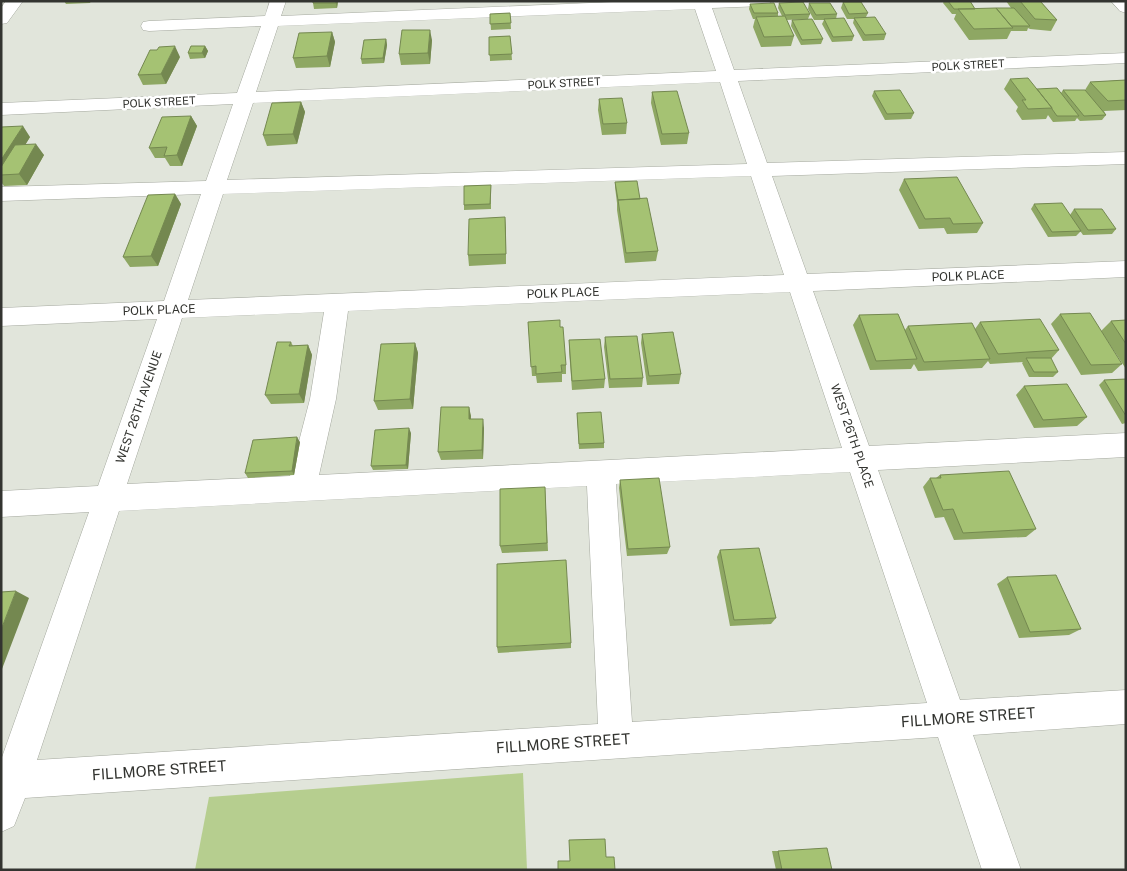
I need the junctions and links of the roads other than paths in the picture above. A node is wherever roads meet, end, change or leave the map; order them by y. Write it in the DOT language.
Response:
graph roads {
  1 [pos="15,1"];
  2 [pos="763,1"];
  3 [pos="1119,1"];
  4 [pos="702,2"];
  5 [pos="1126,8"];
  6 [pos="274,11"];
  7 [pos="1,19"];
  8 [pos="149,26"];
  9 [pos="1126,58"];
  10 [pos="727,76"];
  11 [pos="245,98"];
  12 [pos="1,109"];
  13 [pos="1126,158"];
  14 [pos="760,170"];
  15 [pos="214,188"];
  16 [pos="1,194"];
  17 [pos="1126,270"];
  18 [pos="799,282"];
  19 [pos="338,303"];
  20 [pos="172,310"];
  21 [pos="1,317"];
  22 [pos="1126,445"];
  23 [pos="860,459"];
  24 [pos="601,473"];
  25 [pos="301,489"];
  26 [pos="108,499"];
  27 [pos="1,504"];
  28 [pos="1126,707"];
  29 [pos="949,718"];
  30 [pos="616,740"];
  31 [pos="7,781"];
  32 [pos="1,813"];
  33 [pos="1002,870"];
  1 -- 7 [label="street"];
  2 -- 4 [label="street"];
  3 -- 5 [label="street"];
  4 -- 6 [label="street"];
  4 -- 10 [label="street, WEST 26TH PLACE"];
  6 -- 8 [label="street"];
  6 -- 11 [label="street, WEST 26TH AVENUE"];
  9 -- 10 [label="street, POLK STREET"];
  10 -- 11 [label="street, POLK STREET"];
  10 -- 14 [label="street, WEST 26TH PLACE"];
  11 -- 12 [label="street, POLK STREET"];
  11 -- 15 [label="street, WEST 26TH AVENUE"];
  13 -- 14 [label="street"];
  14 -- 15 [label="street"];
  14 -- 18 [label="street, WEST 26TH PLACE"];
  15 -- 16 [label="street"];
  15 -- 20 [label="street, WEST 26TH AVENUE"];
  17 -- 18 [label="street, POLK PLACE"];
  18 -- 19 [label="street, POLK PLACE"];
  18 -- 23 [label="street, WEST 26TH PLACE"];
  19 -- 20 [label="street, POLK PLACE"];
  19 -- 25 [label="street"];
  20 -- 21 [label="street, POLK PLACE"];
  20 -- 26 [label="street, WEST 26TH AVENUE"];
  22 -- 23 [label="street"];
  23 -- 24 [label="street"];
  23 -- 29 [label="street, WEST 26TH PLACE"];
  24 -- 25 [label="street"];
  24 -- 30 [label="street"];
  25 -- 26 [label="street"];
  26 -- 27 [label="street"];
  26 -- 31 [label="street, WEST 26TH AVENUE"];
  28 -- 29 [label="street, FILLMORE STREET"];
  29 -- 30 [label="street, FILLMORE STREET"];
  29 -- 33 [label="street, WEST 26TH PLACE"];
  30 -- 31 [label="street, FILLMORE STREET"];
  31 -- 32 [label="street, WEST 26TH AVENUE"];
}
